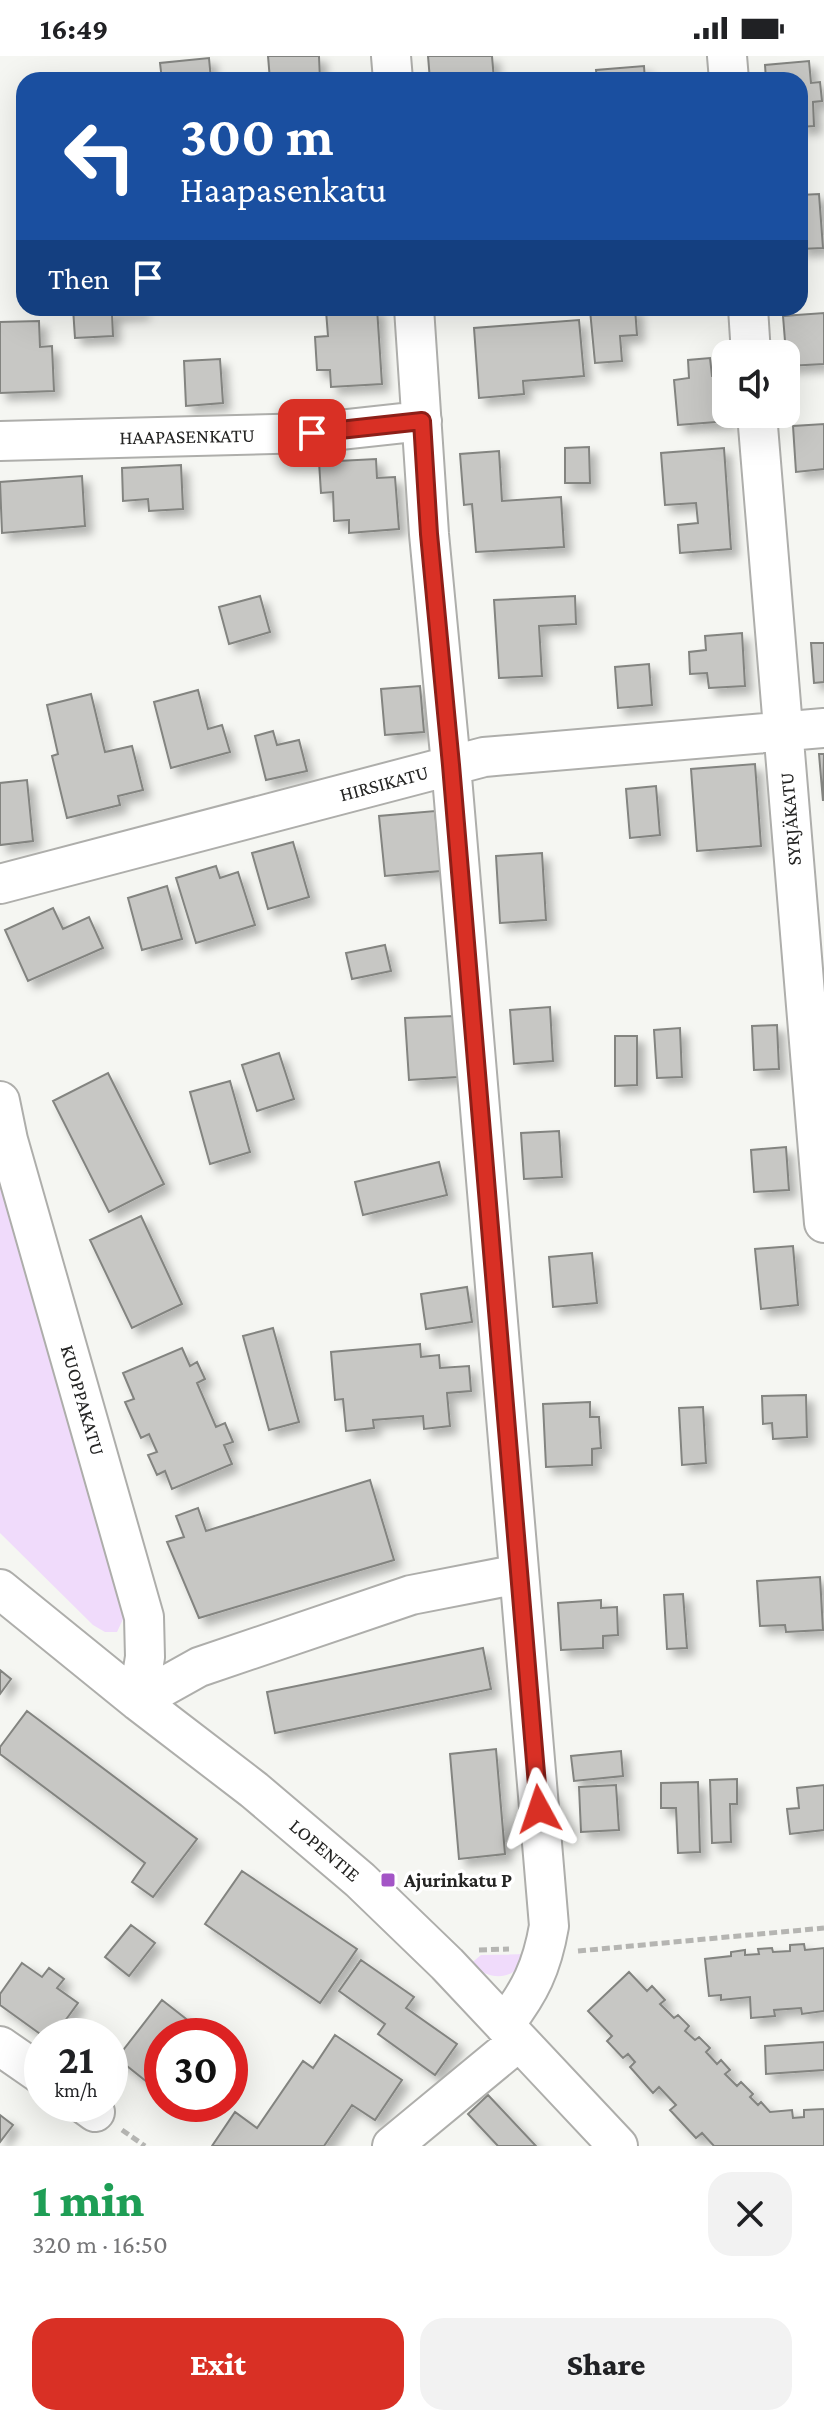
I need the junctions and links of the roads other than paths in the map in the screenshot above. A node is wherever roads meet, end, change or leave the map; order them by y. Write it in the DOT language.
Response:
graph roads {
  1 [pos="415,316"];
  2 [pos="749,316"];
  3 [pos="750,340"];
  4 [pos="422,421"];
  5 [pos="758,428"];
  6 [pos="0,441"];
  7 [pos="824,728"];
  8 [pos="783,731"];
  9 [pos="451,765"];
  10 [pos="0,884"];
  11 [pos="0,1101"];
  12 [pos="824,1223"];
  13 [pos="519,1574"];
  14 [pos="0,1589"];
  15 [pos="138,1701"];
  16 [pos="512,2033"];
  17 [pos="0,2046"];
  18 [pos="24,2063"];
  19 [pos="392,2146"];
  20 [pos="618,2146"];
  1 -- 4 [label="street"];
  2 -- 3 [label="street"];
  4 -- 6 [label="street, HAAPASENKATU"];
  4 -- 9 [label="street"];
  5 -- 8 [label="street, SYRJÄKATU"];
  7 -- 8 [label="street, HIRSIKATU"];
  8 -- 9 [label="street, HIRSIKATU"];
  8 -- 12 [label="street, SYRJÄKATU"];
  9 -- 10 [label="street, HIRSIKATU"];
  9 -- 13 [label="street"];
  11 -- 15 [label="street, KUOPPAKATU"];
  13 -- 15 [label="street"];
  13 -- 16 [label="street"];
  14 -- 15 [label="street, LOPENTIE"];
  15 -- 16 [label="street, LOPENTIE"];
  16 -- 19 [label="street"];
  16 -- 20 [label="street, LOPENTIE"];
  17 -- 18 [label="street"];
}
